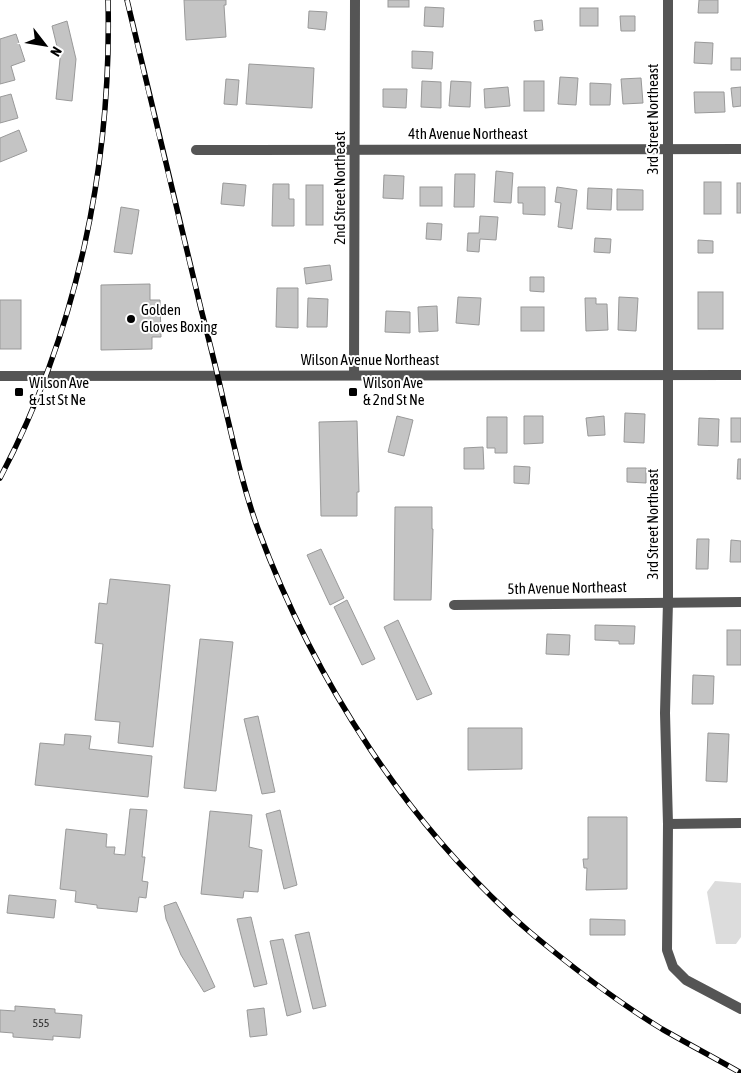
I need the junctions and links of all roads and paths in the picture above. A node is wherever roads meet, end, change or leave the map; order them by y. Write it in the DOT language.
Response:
graph roads {
  1 [pos="356,0"];
  2 [pos="668,0"];
  3 [pos="355,149"];
  4 [pos="669,149"];
  5 [pos="741,149"];
  6 [pos="196,150"];
  7 [pos="354,375"];
  8 [pos="668,375"];
  9 [pos="741,375"];
  10 [pos="0,376"];
  11 [pos="668,602"];
  12 [pos="741,602"];
  13 [pos="454,605"];
  14 [pos="741,823"];
  15 [pos="668,824"];
  16 [pos="741,1009"];
  1 -- 3 [label="street, 2nd Street Northeast"];
  2 -- 4 [label="street, 3rd Street Northeast"];
  3 -- 4 [label="street, 4th Avenue Northeast"];
  3 -- 6 [label="street, 4th Avenue Northeast"];
  3 -- 7 [label="street, 2nd Street Northeast"];
  4 -- 5 [label="street, 4th Avenue Northeast"];
  4 -- 8 [label="street, 3rd Street Northeast"];
  7 -- 8 [label="street, Wilson Avenue Northeast"];
  7 -- 10 [label="street, Wilson Avenue Northeast"];
  8 -- 9 [label="street, Wilson Avenue Northeast"];
  8 -- 11 [label="street, 3rd Street Northeast"];
  11 -- 12 [label="street, 5th Avenue Northeast"];
  11 -- 13 [label="street, 5th Avenue Northeast"];
  11 -- 15 [label="street, 3rd Street Northeast"];
  14 -- 15 [label="street"];
  15 -- 16 [label="street, 3rd Street Northeast"];
}
